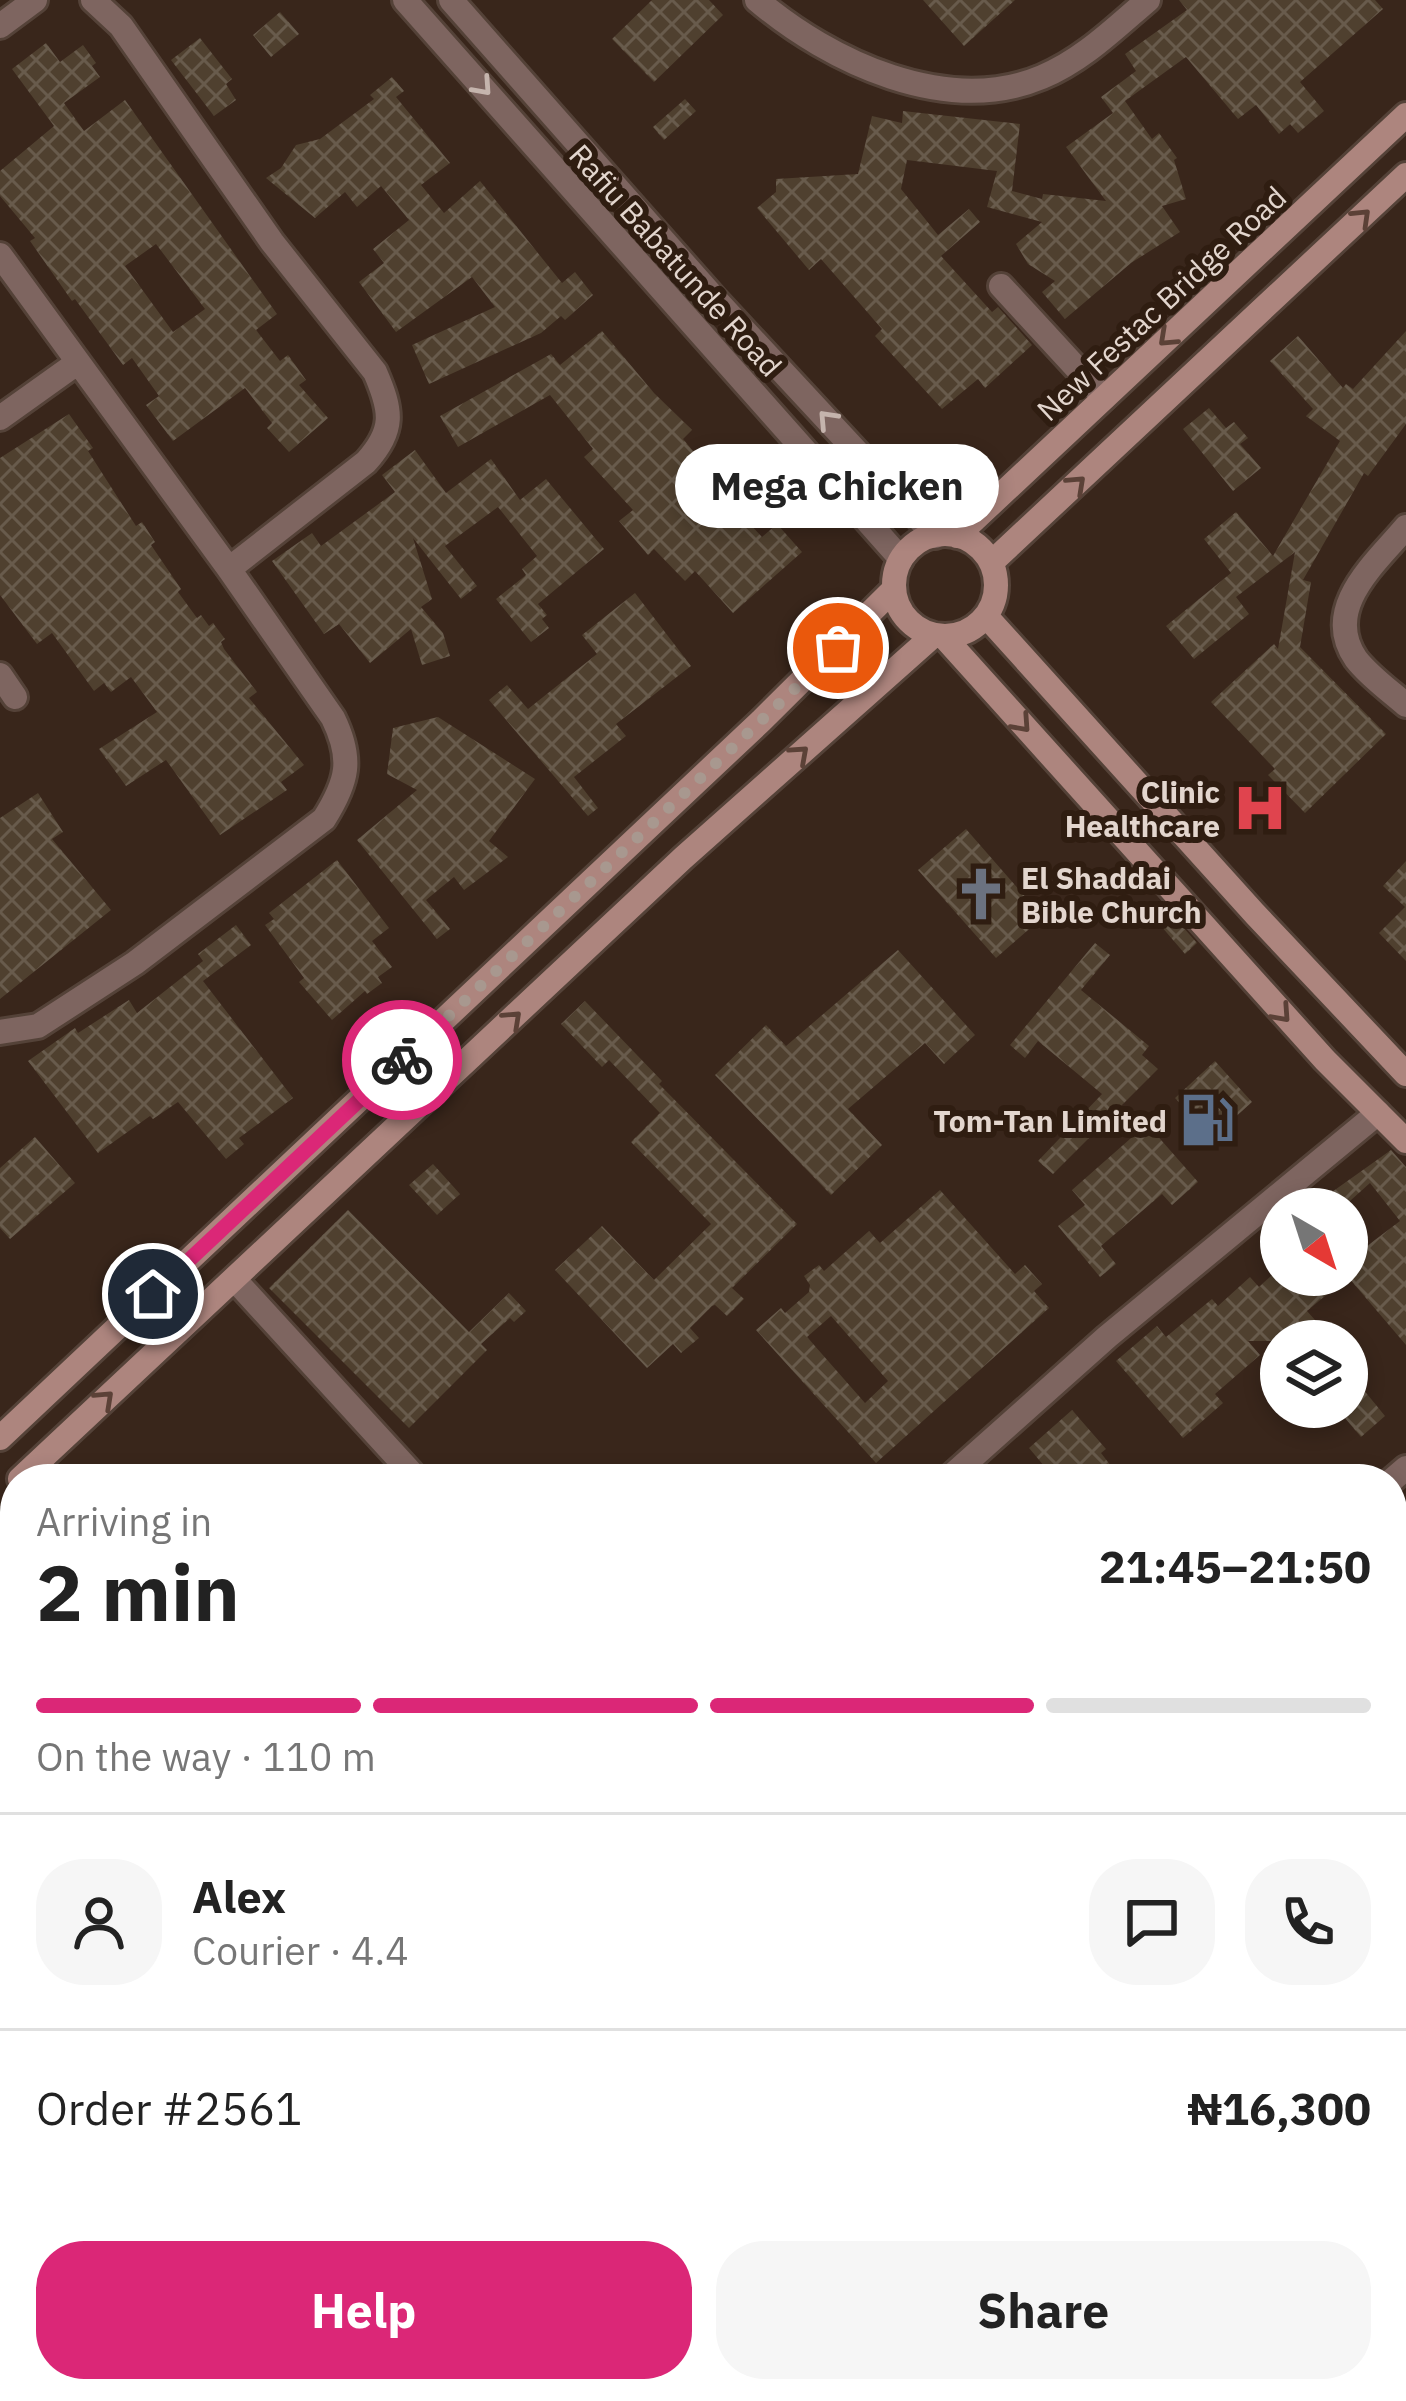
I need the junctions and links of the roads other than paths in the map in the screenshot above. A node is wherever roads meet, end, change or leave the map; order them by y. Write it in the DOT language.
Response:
graph roads {
  1 [pos="35,0"];
  2 [pos="93,0"];
  3 [pos="404,0"];
  4 [pos="451,0"];
  5 [pos="757,0"];
  6 [pos="1148,0"];
  7 [pos="0,26"];
  8 [pos="1406,115"];
  9 [pos="1406,175"];
  10 [pos="0,256"];
  11 [pos="1001,286"];
  12 [pos="77,363"];
  13 [pos="1104,398"];
  14 [pos="0,418"];
  15 [pos="1406,526"];
  16 [pos="946,536"];
  17 [pos="901,560"];
  18 [pos="991,563"];
  19 [pos="229,569"];
  20 [pos="894,590"];
  21 [pos="986,616"];
  22 [pos="939,636"];
  23 [pos="0,675"];
  24 [pos="15,697"];
  25 [pos="1406,705"];
  26 [pos="0,1032"];
  27 [pos="1406,1075"];
  28 [pos="1378,1113"];
  29 [pos="1406,1141"];
  30 [pos="235,1280"];
  31 [pos="121,1325"];
  32 [pos="149,1358"];
  33 [pos="0,1438"];
  34 [pos="35,1464"];
  35 [pos="403,1464"];
  36 [pos="966,1464"];
  1 -- 7 [label="street"];
  2 -- 19 [label="street"];
  3 -- 17 [label="street, Rafiu Babatunde Road, one-way"];
  16 -- 4 [label="street, Rafiu Babatunde Road, one-way"];
  5 -- 6 [label="street"];
  8 -- 13 [label="main road, New Festac Bridge Road, one-way"];
  18 -- 9 [label="main road, one-way"];
  10 -- 12 [label="street"];
  11 -- 13 [label="street"];
  12 -- 14 [label="street"];
  12 -- 19 [label="street"];
  13 -- 16 [label="main road, New Festac Bridge Road"];
  15 -- 25 [label="street"];
  16 -- 17 [label="main road"];
  16 -- 18 [label="main road"];
  17 -- 20 [label="main road"];
  18 -- 21 [label="main road"];
  19 -- 26 [label="street"];
  20 -- 22 [label="main road"];
  20 -- 31 [label="main road"];
  21 -- 22 [label="main road"];
  21 -- 27 [label="main road"];
  22 -- 28 [label="main road, one-way"];
  30 -- 22 [label="main road, one-way"];
  23 -- 24 [label="street"];
  28 -- 29 [label="main road"];
  28 -- 36 [label="street"];
  30 -- 32 [label="main road"];
  30 -- 35 [label="street"];
  31 -- 32 [label="main road"];
  31 -- 33 [label="main road"];
  34 -- 32 [label="main road, one-way"];
}
